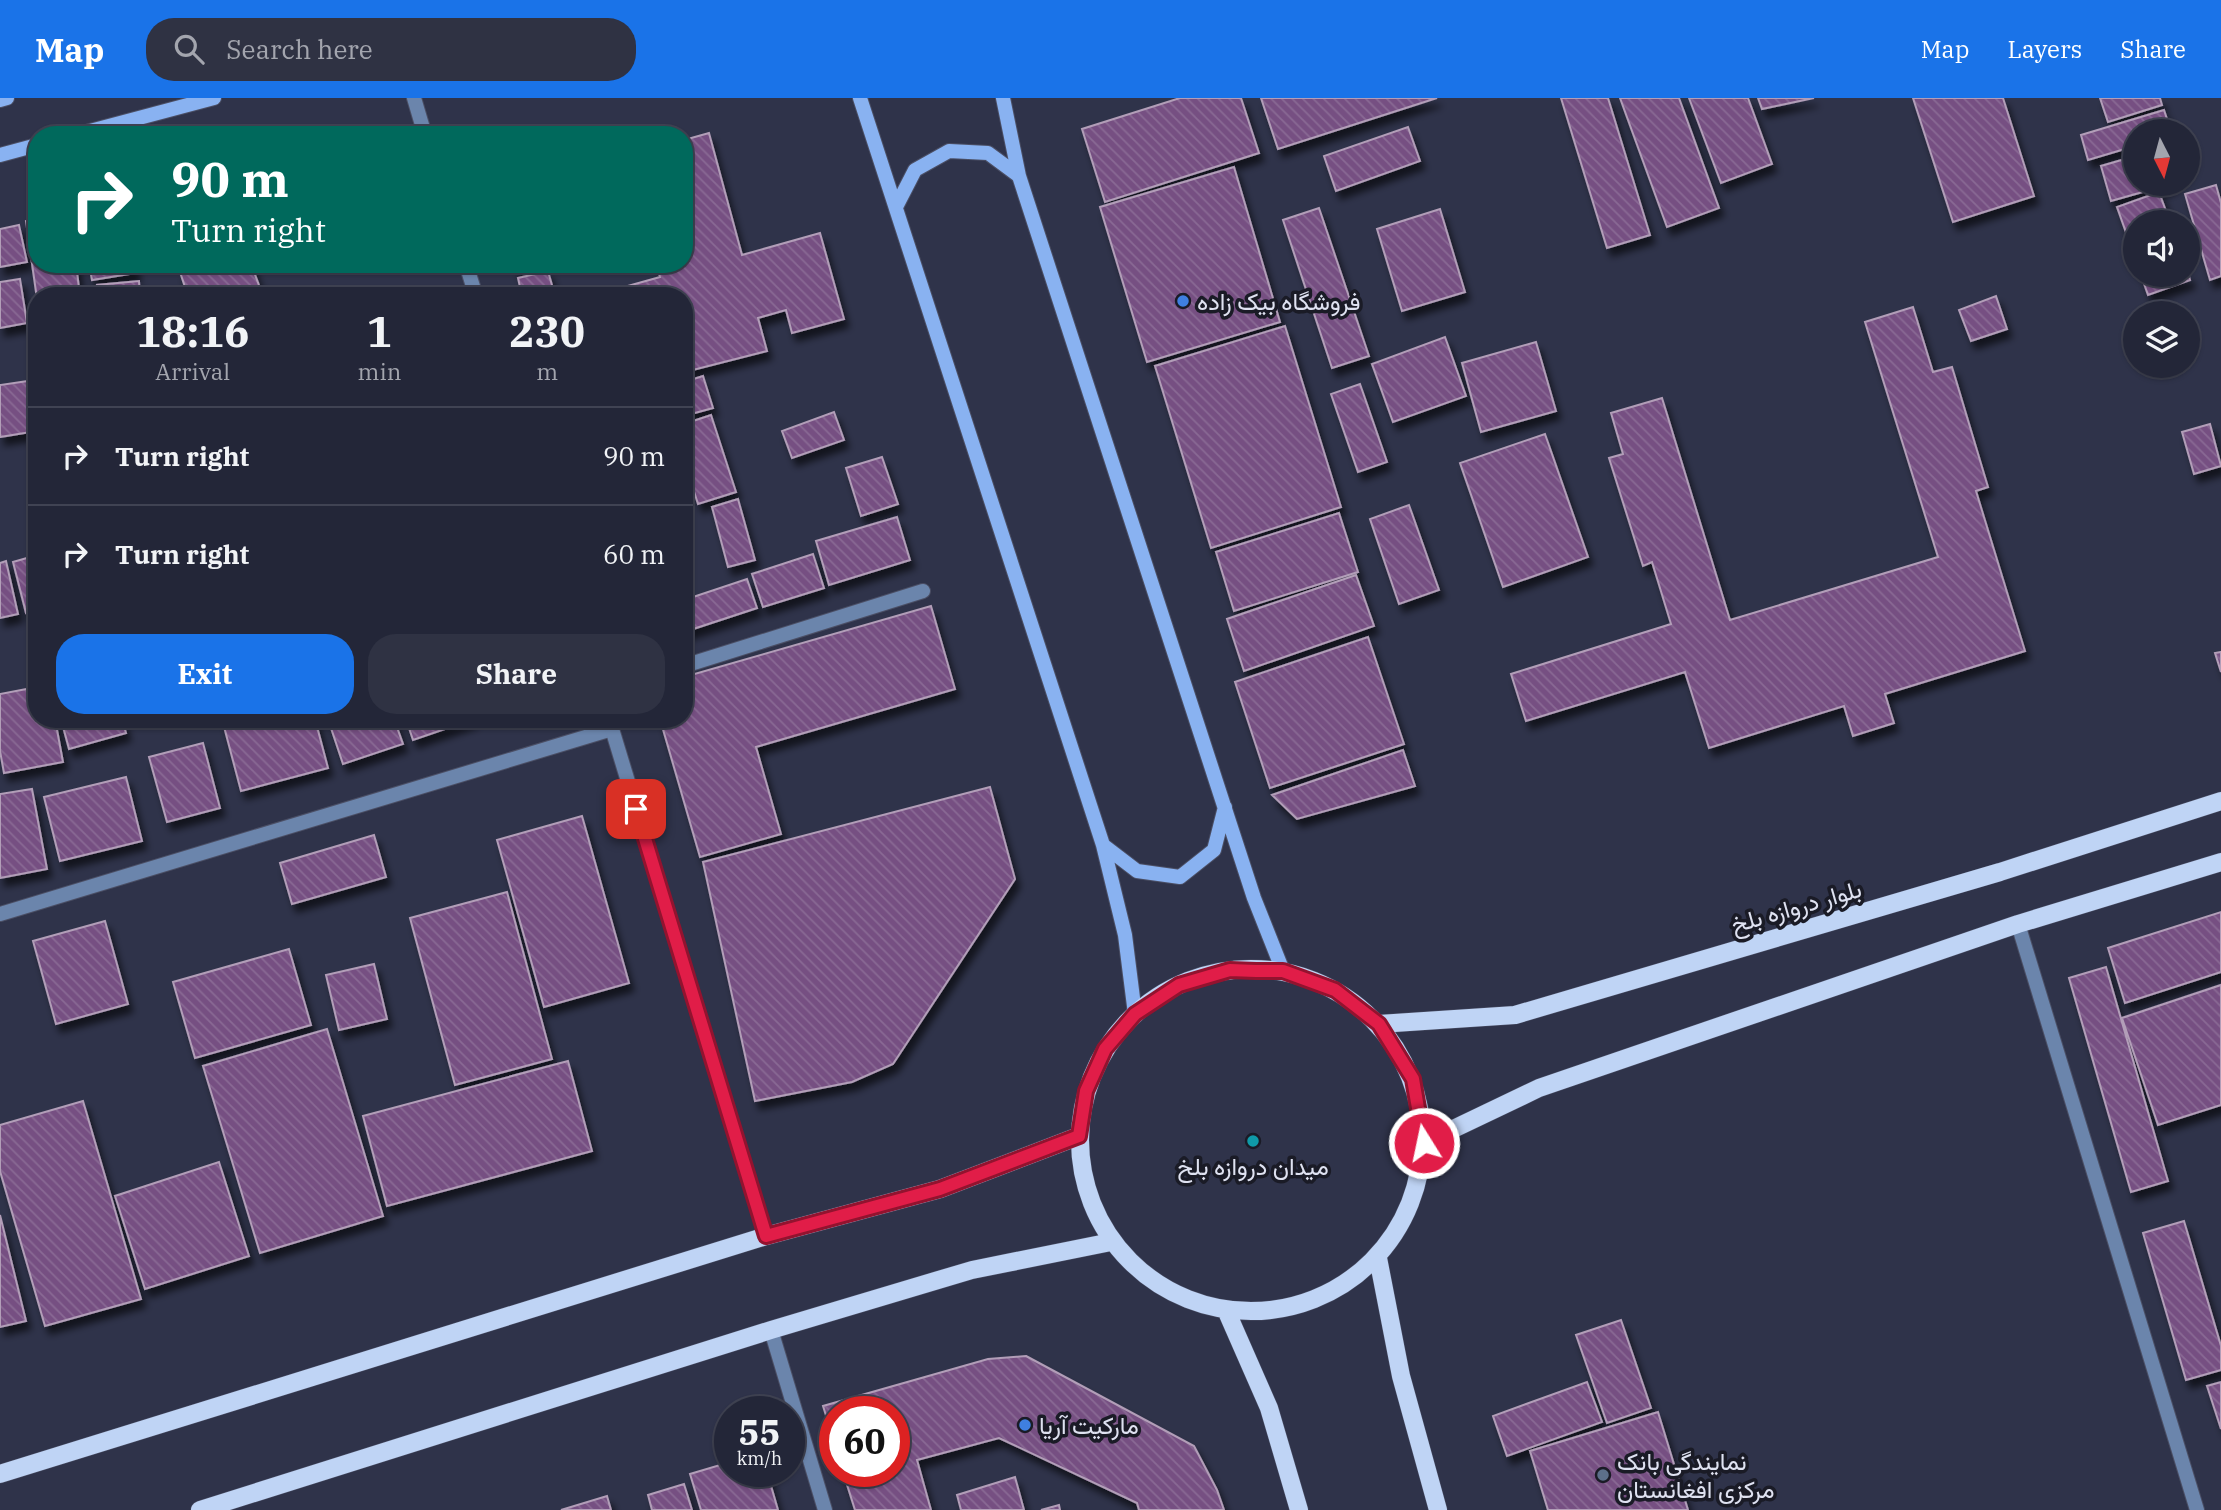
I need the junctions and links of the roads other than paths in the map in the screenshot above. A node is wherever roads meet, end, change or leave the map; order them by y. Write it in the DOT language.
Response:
graph roads {
  1 [pos="7,98"];
  2 [pos="214,98"];
  3 [pos="414,98"];
  4 [pos="860,98"];
  5 [pos="1003,98"];
  6 [pos="0,100"];
  7 [pos="109,126"];
  8 [pos="422,126"];
  9 [pos="28,147"];
  10 [pos="0,155"];
  11 [pos="1019,176"];
  12 [pos="897,205"];
  13 [pos="923,591"];
  14 [pos="693,663"];
  15 [pos="598,728"];
  16 [pos="612,728"];
  17 [pos="2221,801"];
  18 [pos="1225,807"];
  19 [pos="1103,845"];
  20 [pos="2221,862"];
  21 [pos="0,914"];
  22 [pos="2018,924"];
  23 [pos="1283,971"];
  24 [pos="1135,1014"];
  25 [pos="1379,1024"];
  26 [pos="1079,1136"];
  27 [pos="1424,1143"];
  28 [pos="766,1236"];
  29 [pos="1111,1242"];
  30 [pos="1378,1258"];
  31 [pos="1226,1310"];
  32 [pos="771,1330"];
  33 [pos="0,1474"];
  34 [pos="200,1510"];
  35 [pos="825,1510"];
  36 [pos="1299,1510"];
  37 [pos="1438,1510"];
  38 [pos="2197,1510"];
  1 -- 6 [label="street"];
  2 -- 7 [label="street"];
  3 -- 8 [label="street"];
  4 -- 12 [label="street"];
  5 -- 11 [label="street"];
  9 -- 10 [label="street"];
  11 -- 12 [label="street"];
  11 -- 18 [label="street"];
  12 -- 19 [label="street"];
  13 -- 14 [label="street"];
  15 -- 21 [label="street"];
  16 -- 28 [label="street"];
  17 -- 25 [label="main road, بلوار دروازه بلخ"];
  18 -- 19 [label="street"];
  18 -- 23 [label="street"];
  19 -- 24 [label="street"];
  20 -- 22 [label="main road"];
  22 -- 27 [label="main road"];
  22 -- 38 [label="street"];
  23 -- 24 [label="main road"];
  23 -- 25 [label="main road"];
  24 -- 26 [label="main road"];
  25 -- 27 [label="main road"];
  26 -- 28 [label="main road"];
  26 -- 29 [label="main road"];
  27 -- 30 [label="main road"];
  28 -- 33 [label="main road"];
  29 -- 31 [label="main road"];
  29 -- 32 [label="main road"];
  30 -- 31 [label="main road"];
  30 -- 37 [label="main road"];
  31 -- 36 [label="main road"];
  32 -- 34 [label="main road"];
  32 -- 35 [label="street"];
}
